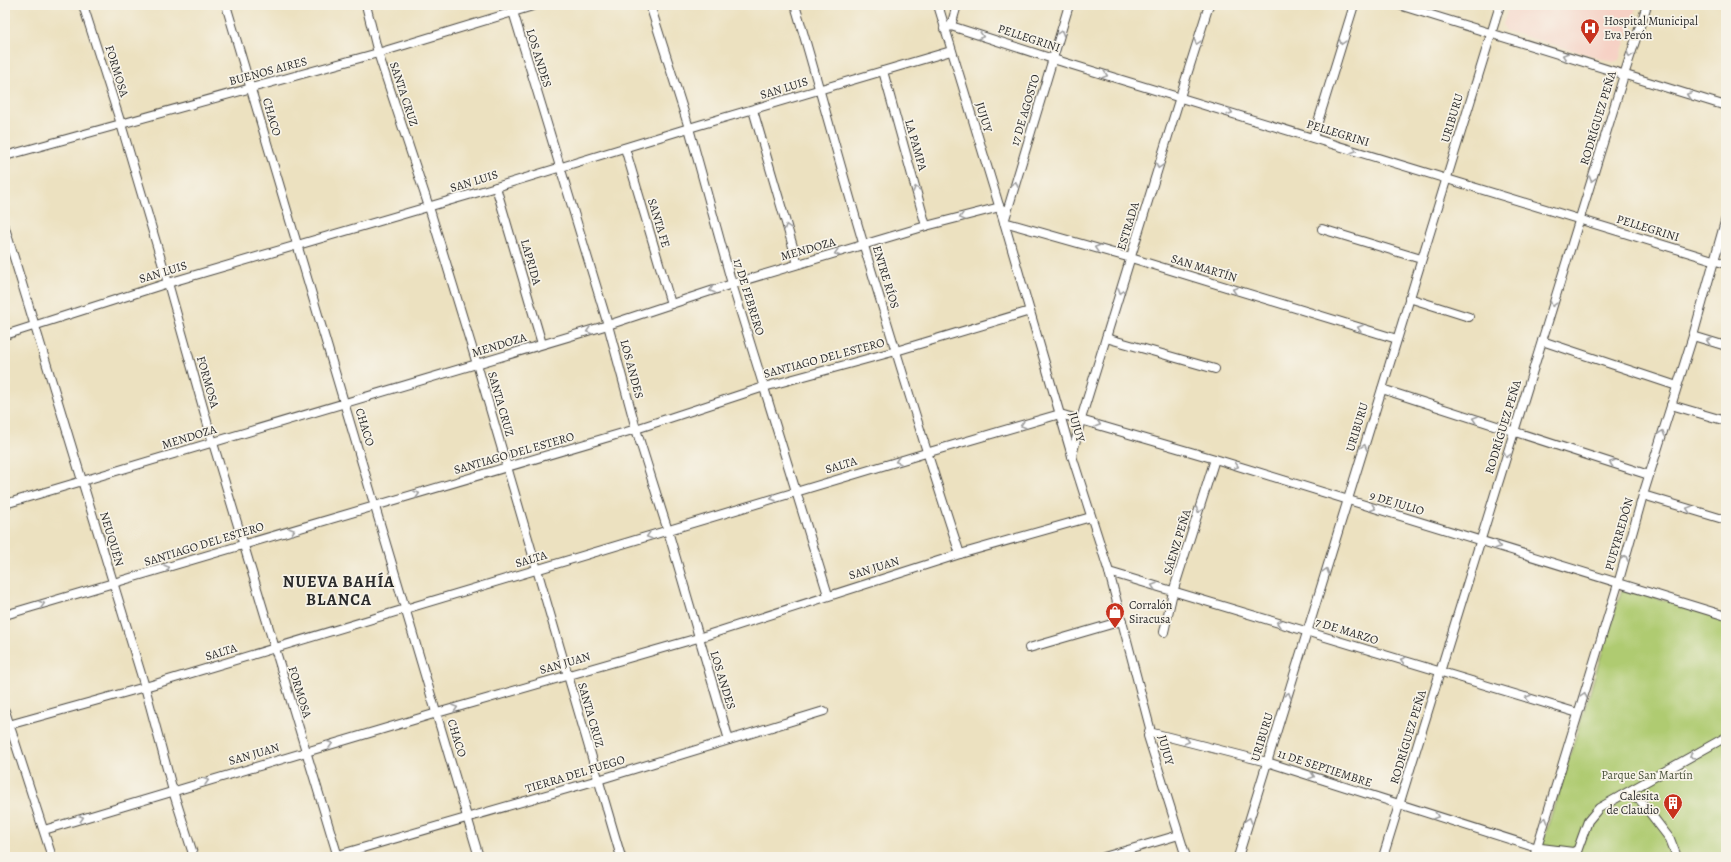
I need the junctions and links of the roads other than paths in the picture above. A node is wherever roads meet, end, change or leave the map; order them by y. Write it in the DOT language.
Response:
graph roads {
  1 [pos="83,5"];
  2 [pos="226,5"];
  3 [pos="366,5"];
  4 [pos="536,5"];
  5 [pos="650,5"];
  6 [pos="796,5"];
  7 [pos="938,5"];
  8 [pos="958,5"];
  9 [pos="1069,5"];
  10 [pos="1209,5"];
  11 [pos="1354,5"];
  12 [pos="1399,5"];
  13 [pos="1500,5"];
  14 [pos="1647,5"];
  15 [pos="512,9"];
  16 [pos="948,28"];
  17 [pos="1491,33"];
  18 [pos="951,51"];
  19 [pos="378,53"];
  20 [pos="1053,59"];
  21 [pos="883,71"];
  22 [pos="1624,75"];
  23 [pos="251,88"];
  24 [pos="821,89"];
  25 [pos="1180,97"];
  26 [pos="1726,106"];
  27 [pos="753,110"];
  28 [pos="121,124"];
  29 [pos="688,128"];
  30 [pos="1313,138"];
  31 [pos="625,148"];
  32 [pos="5,156"];
  33 [pos="560,168"];
  34 [pos="1446,179"];
  35 [pos="496,187"];
  36 [pos="429,207"];
  37 [pos="1000,207"];
  38 [pos="1726,218"];
  39 [pos="1579,220"];
  40 [pos="1004,222"];
  41 [pos="926,226"];
  42 [pos="5,228"];
  43 [pos="1322,228"];
  44 [pos="864,245"];
  45 [pos="297,246"];
  46 [pos="1131,258"];
  47 [pos="1421,259"];
  48 [pos="1713,260"];
  49 [pos="798,264"];
  50 [pos="1726,264"];
  51 [pos="168,283"];
  52 [pos="732,284"];
  53 [pos="1410,298"];
  54 [pos="671,304"];
  55 [pos="1030,311"];
  56 [pos="1469,317"];
  57 [pos="608,325"];
  58 [pos="35,326"];
  59 [pos="5,335"];
  60 [pos="1693,336"];
  61 [pos="1106,338"];
  62 [pos="1397,339"];
  63 [pos="1542,341"];
  64 [pos="542,344"];
  65 [pos="1726,346"];
  66 [pos="896,351"];
  67 [pos="477,364"];
  68 [pos="1215,369"];
  69 [pos="1677,386"];
  70 [pos="764,387"];
  71 [pos="1382,389"];
  72 [pos="344,402"];
  73 [pos="1671,405"];
  74 [pos="1060,414"];
  75 [pos="1082,419"];
  76 [pos="1726,421"];
  77 [pos="636,429"];
  78 [pos="1514,432"];
  79 [pos="213,443"];
  80 [pos="926,453"];
  81 [pos="1072,456"];
  82 [pos="1215,459"];
  83 [pos="506,468"];
  84 [pos="1649,475"];
  85 [pos="82,482"];
  86 [pos="797,491"];
  87 [pos="1643,494"];
  88 [pos="1347,500"];
  89 [pos="5,504"];
  90 [pos="376,506"];
  91 [pos="1091,517"];
  92 [pos="1726,520"];
  93 [pos="668,531"];
  94 [pos="1480,541"];
  95 [pos="244,545"];
  96 [pos="960,554"];
  97 [pos="536,569"];
  98 [pos="1109,572"];
  99 [pos="113,584"];
  100 [pos="1618,584"];
  101 [pos="1174,592"];
  102 [pos="828,595"];
  103 [pos="406,609"];
  104 [pos="5,615"];
  105 [pos="1726,616"];
  106 [pos="1122,621"];
  107 [pos="1307,631"];
  108 [pos="1164,632"];
  109 [pos="698,638"];
  110 [pos="1029,648"];
  111 [pos="275,649"];
  112 [pos="1440,671"];
  113 [pos="567,675"];
  114 [pos="145,687"];
  115 [pos="5,711"];
  116 [pos="824,711"];
  117 [pos="437,713"];
  118 [pos="1578,713"];
  119 [pos="7,725"];
  120 [pos="1149,732"];
  121 [pos="1726,737"];
  122 [pos="729,740"];
  123 [pos="306,752"];
  124 [pos="1267,762"];
  125 [pos="598,780"];
  126 [pos="1640,785"];
  127 [pos="173,790"];
  128 [pos="1620,796"];
  129 [pos="1640,800"];
  130 [pos="1400,804"];
  131 [pos="468,818"];
  132 [pos="44,830"];
  133 [pos="1179,835"];
  134 [pos="1537,848"];
  135 [pos="1576,854"];
  136 [pos="336,856"];
  137 [pos="52,857"];
  138 [pos="194,857"];
  139 [pos="479,857"];
  140 [pos="622,857"];
  141 [pos="1104,857"];
  142 [pos="1186,857"];
  143 [pos="1238,857"];
  144 [pos="1383,857"];
  145 [pos="1534,857"];
  146 [pos="1556,857"];
  147 [pos="1677,857"];
  1 -- 28 [label="street, FORMOSA"];
  2 -- 23 [label="street, CHACO"];
  3 -- 19 [label="street, SANTA CRUZ"];
  4 -- 15 [label="street, BUENOS AIRES"];
  5 -- 29 [label="street, 17 DE FEBRERO"];
  6 -- 24 [label="street, ENTRE RÍOS"];
  7 -- 16 [label="street, JUJUY"];
  8 -- 16 [label="street"];
  20 -- 9 [label="street, 17 DE AGOSTO, one-way"];
  10 -- 25 [label="street, ESTRADA, one-way"];
  11 -- 30 [label="street, one-way"];
  12 -- 17 [label="street"];
  13 -- 17 [label="street, URIBURU"];
  14 -- 22 [label="street, RODRÍGUEZ PEÑA, one-way"];
  15 -- 19 [label="street, BUENOS AIRES"];
  15 -- 33 [label="street, LOS ANDES"];
  16 -- 18 [label="street, JUJUY"];
  16 -- 20 [label="street, PELLEGRINI, one-way"];
  22 -- 17 [label="street, one-way"];
  17 -- 34 [label="street, URIBURU"];
  18 -- 21 [label="street, SAN LUIS"];
  18 -- 37 [label="street, JUJUY"];
  19 -- 23 [label="street, BUENOS AIRES"];
  19 -- 36 [label="street, SANTA CRUZ"];
  20 -- 25 [label="street, PELLEGRINI, one-way"];
  40 -- 20 [label="street, 17 DE AGOSTO, one-way"];
  21 -- 24 [label="street, SAN LUIS"];
  41 -- 21 [label="street, LA PAMPA, one-way"];
  26 -- 22 [label="street, one-way"];
  22 -- 39 [label="street, RODRÍGUEZ PEÑA, one-way"];
  23 -- 28 [label="street, BUENOS AIRES"];
  23 -- 45 [label="street, CHACO"];
  24 -- 27 [label="street, SAN LUIS"];
  24 -- 44 [label="street, ENTRE RÍOS"];
  25 -- 30 [label="street, PELLEGRINI, one-way"];
  25 -- 46 [label="street, ESTRADA, one-way"];
  27 -- 29 [label="street, SAN LUIS"];
  49 -- 27 [label="street, one-way"];
  28 -- 32 [label="street, BUENOS AIRES"];
  28 -- 51 [label="street, FORMOSA"];
  29 -- 31 [label="street, SAN LUIS"];
  29 -- 52 [label="street, 17 DE FEBRERO"];
  30 -- 34 [label="street, PELLEGRINI, one-way"];
  31 -- 33 [label="street, SAN LUIS"];
  31 -- 54 [label="street, SANTA FE"];
  33 -- 35 [label="street, SAN LUIS"];
  33 -- 57 [label="street, LOS ANDES"];
  34 -- 39 [label="street, PELLEGRINI"];
  34 -- 47 [label="street, URIBURU"];
  35 -- 36 [label="street, SAN LUIS"];
  35 -- 64 [label="street, LAPRIDA"];
  36 -- 45 [label="street, SAN LUIS"];
  36 -- 67 [label="street, SANTA CRUZ"];
  37 -- 40 [label="street, JUJUY"];
  37 -- 41 [label="street, MENDOZA, one-way"];
  38 -- 48 [label="street, PUEYRREDÓN"];
  39 -- 48 [label="street, PELLEGRINI"];
  39 -- 63 [label="street, RODRÍGUEZ PEÑA, one-way"];
  46 -- 40 [label="street, SAN MARTÍN, one-way"];
  40 -- 55 [label="street, JUJUY"];
  41 -- 44 [label="street, MENDOZA"];
  42 -- 58 [label="street, NEUQUÉN"];
  43 -- 47 [label="street"];
  44 -- 49 [label="street, MENDOZA, one-way"];
  44 -- 66 [label="street, ENTRE RÍOS"];
  45 -- 51 [label="street, SAN LUIS"];
  45 -- 72 [label="street, CHACO"];
  46 -- 61 [label="street, ESTRADA, one-way"];
  62 -- 46 [label="street, SAN MARTÍN, one-way"];
  47 -- 53 [label="street, URIBURU"];
  48 -- 50 [label="street, PELLEGRINI"];
  48 -- 60 [label="street, PUEYRREDÓN"];
  49 -- 52 [label="street, MENDOZA"];
  51 -- 58 [label="street, SAN LUIS"];
  51 -- 79 [label="street, FORMOSA"];
  52 -- 54 [label="street, MENDOZA, one-way"];
  52 -- 70 [label="street, 17 DE FEBRERO"];
  53 -- 56 [label="street"];
  53 -- 62 [label="street, URIBURU"];
  54 -- 57 [label="street, MENDOZA"];
  55 -- 66 [label="street, SANTIAGO DEL ESTERO"];
  55 -- 74 [label="street, JUJUY"];
  57 -- 64 [label="street, MENDOZA, one-way"];
  57 -- 77 [label="street, LOS ANDES"];
  58 -- 59 [label="street, SAN LUIS"];
  58 -- 85 [label="street, NEUQUÉN"];
  65 -- 60 [label="street, one-way"];
  60 -- 69 [label="street, PUEYRREDÓN"];
  61 -- 68 [label="street"];
  61 -- 75 [label="street, ESTRADA"];
  62 -- 71 [label="street, URIBURU"];
  63 -- 69 [label="street"];
  63 -- 78 [label="street, RODRÍGUEZ PEÑA"];
  64 -- 67 [label="street, MENDOZA"];
  66 -- 70 [label="street, SANTIAGO DEL ESTERO"];
  66 -- 80 [label="street, ENTRE RÍOS"];
  67 -- 72 [label="street, MENDOZA"];
  67 -- 83 [label="street, SANTA CRUZ"];
  69 -- 73 [label="street, PUEYRREDÓN"];
  70 -- 77 [label="street, SANTIAGO DEL ESTERO"];
  70 -- 86 [label="street, 17 DE FEBRERO"];
  78 -- 71 [label="street, one-way"];
  88 -- 71 [label="street, URIBURU, one-way"];
  72 -- 79 [label="street, MENDOZA"];
  72 -- 90 [label="street, CHACO"];
  73 -- 76 [label="street"];
  84 -- 73 [label="street, PUEYRREDÓN, one-way"];
  74 -- 75 [label="street, 9 DE JULIO"];
  74 -- 80 [label="street, SALTA, one-way"];
  74 -- 81 [label="street, JUJUY"];
  75 -- 81 [label="street, ESTRADA"];
  75 -- 82 [label="street, 9 DE JULIO, one-way"];
  77 -- 83 [label="street, SANTIAGO DEL ESTERO"];
  77 -- 93 [label="street, LOS ANDES"];
  84 -- 78 [label="street, one-way"];
  78 -- 94 [label="street, RODRÍGUEZ PEÑA, one-way"];
  79 -- 85 [label="street, MENDOZA"];
  79 -- 95 [label="street, FORMOSA"];
  80 -- 86 [label="street, SALTA, one-way"];
  80 -- 96 [label="street, ENTRE RÍOS"];
  81 -- 91 [label="street, JUJUY"];
  82 -- 88 [label="street, 9 DE JULIO, one-way"];
  82 -- 101 [label="street, SÁENZ PEÑA, one-way"];
  90 -- 83 [label="street, SANTIAGO DEL ESTERO, one-way"];
  83 -- 97 [label="street, SANTA CRUZ"];
  84 -- 87 [label="street, PUEYRREDÓN"];
  85 -- 89 [label="street, MENDOZA"];
  85 -- 99 [label="street, NEUQUÉN"];
  86 -- 93 [label="street, SALTA, one-way"];
  86 -- 102 [label="street, 17 DE FEBRERO"];
  92 -- 87 [label="street, one-way"];
  100 -- 87 [label="street, PUEYRREDÓN, one-way"];
  88 -- 94 [label="street, 9 DE JULIO, one-way"];
  107 -- 88 [label="street, URIBURU, one-way"];
  95 -- 90 [label="street, SANTIAGO DEL ESTERO, one-way"];
  90 -- 103 [label="street, CHACO"];
  91 -- 96 [label="street, SAN JUAN"];
  91 -- 98 [label="street, JUJUY"];
  93 -- 97 [label="street, SALTA, one-way"];
  93 -- 109 [label="street, LOS ANDES"];
  94 -- 100 [label="street, 9 DE JULIO, one-way"];
  94 -- 112 [label="street, RODRÍGUEZ PEÑA"];
  99 -- 95 [label="street, SANTIAGO DEL ESTERO, one-way"];
  95 -- 111 [label="street, FORMOSA"];
  96 -- 102 [label="street, SAN JUAN"];
  97 -- 103 [label="street, SALTA"];
  97 -- 113 [label="street, SANTA CRUZ"];
  101 -- 98 [label="street, 7 DE MARZO, one-way"];
  98 -- 106 [label="street, JUJUY"];
  104 -- 99 [label="street, SANTIAGO DEL ESTERO, one-way"];
  99 -- 114 [label="street, NEUQUÉN"];
  100 -- 105 [label="street, 9 DE JULIO"];
  118 -- 100 [label="street, PUEYRREDÓN, one-way"];
  107 -- 101 [label="street, 7 DE MARZO, one-way"];
  101 -- 108 [label="street, SÁENZ PEÑA"];
  102 -- 109 [label="street, SAN JUAN"];
  103 -- 111 [label="street, SALTA"];
  103 -- 117 [label="street, CHACO"];
  106 -- 110 [label="street"];
  106 -- 120 [label="street, JUJUY"];
  112 -- 107 [label="street, 7 DE MARZO, one-way"];
  124 -- 107 [label="street, URIBURU, one-way"];
  109 -- 113 [label="street, SAN JUAN"];
  109 -- 122 [label="street, LOS ANDES"];
  111 -- 114 [label="street, SALTA"];
  111 -- 123 [label="street, FORMOSA"];
  118 -- 112 [label="street, 7 DE MARZO, one-way"];
  112 -- 130 [label="street, RODRÍGUEZ PEÑA"];
  117 -- 113 [label="street, SAN JUAN, one-way"];
  113 -- 125 [label="street, SANTA CRUZ"];
  114 -- 119 [label="street, SALTA"];
  114 -- 127 [label="street, NEUQUÉN"];
  115 -- 119 [label="street"];
  116 -- 122 [label="street, TIERRA DEL FUEGO"];
  123 -- 117 [label="street, SAN JUAN, one-way"];
  117 -- 131 [label="street, CHACO"];
  134 -- 118 [label="street, PUEYRREDÓN, one-way"];
  119 -- 132 [label="street"];
  120 -- 124 [label="street, 11 DE SEPTIEMBRE, one-way"];
  120 -- 133 [label="street, JUJUY"];
  121 -- 126 [label="street, one-way"];
  122 -- 125 [label="street, TIERRA DEL FUEGO"];
  127 -- 123 [label="street, SAN JUAN, one-way"];
  123 -- 136 [label="street, FORMOSA"];
  124 -- 130 [label="street, 11 DE SEPTIEMBRE, one-way"];
  143 -- 124 [label="street, URIBURU, one-way"];
  125 -- 131 [label="street, TIERRA DEL FUEGO"];
  125 -- 140 [label="street, SANTA CRUZ"];
  126 -- 128 [label="street"];
  126 -- 129 [label="street"];
  132 -- 127 [label="street, SAN JUAN, one-way"];
  127 -- 138 [label="street, NEUQUÉN"];
  128 -- 129 [label="street"];
  128 -- 135 [label="street"];
  129 -- 147 [label="street"];
  130 -- 134 [label="street, 11 DE SEPTIEMBRE, one-way"];
  130 -- 144 [label="street, RODRÍGUEZ PEÑA"];
  131 -- 136 [label="street, TIERRA DEL FUEGO"];
  131 -- 139 [label="street, CHACO"];
  132 -- 137 [label="street"];
  133 -- 141 [label="street"];
  133 -- 142 [label="street, JUJUY"];
  134 -- 135 [label="street"];
  134 -- 145 [label="street, PUEYRREDÓN"];
  134 -- 146 [label="street"];
}
